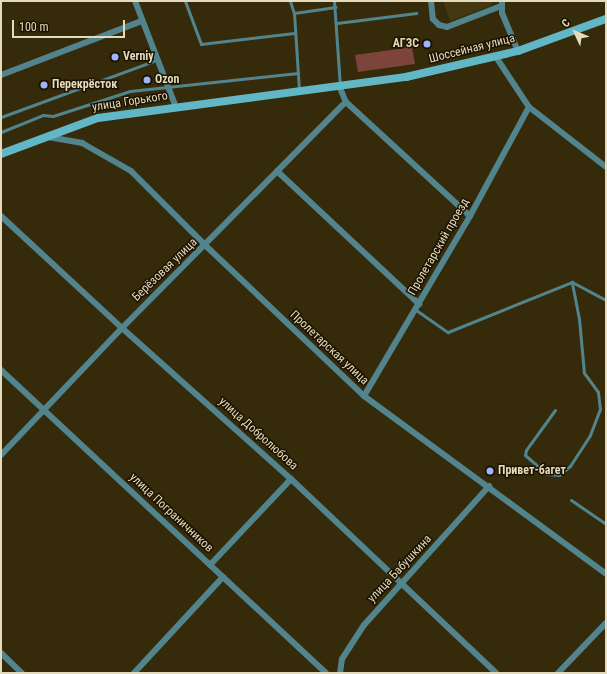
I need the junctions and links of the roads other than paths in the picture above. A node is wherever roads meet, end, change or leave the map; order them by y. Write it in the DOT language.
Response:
graph roads {
  1 [pos="135,1"];
  2 [pos="185,1"];
  3 [pos="290,1"];
  4 [pos="334,1"];
  5 [pos="431,1"];
  6 [pos="502,3"];
  7 [pos="336,7"];
  8 [pos="294,13"];
  9 [pos="416,13"];
  10 [pos="606,19"];
  11 [pos="142,21"];
  12 [pos="337,23"];
  13 [pos="294,32"];
  14 [pos="518,51"];
  15 [pos="496,57"];
  16 [pos="157,59"];
  17 [pos="298,73"];
  18 [pos="1,75"];
  19 [pos="168,85"];
  20 [pos="340,88"];
  21 [pos="299,93"];
  22 [pos="346,102"];
  23 [pos="176,107"];
  24 [pos="529,107"];
  25 [pos="1,117"];
  26 [pos="1,132"];
  27 [pos="45,136"];
  28 [pos="1,154"];
  29 [pos="606,167"];
  30 [pos="277,171"];
  31 [pos="1,216"];
  32 [pos="470,216"];
  33 [pos="206,246"];
  34 [pos="572,282"];
  35 [pos="606,300"];
  36 [pos="417,307"];
  37 [pos="122,328"];
  38 [pos="1,370"];
  39 [pos="364,396"];
  40 [pos="44,409"];
  41 [pos="555,410"];
  42 [pos="1,455"];
  43 [pos="291,479"];
  44 [pos="489,486"];
  45 [pos="571,500"];
  46 [pos="606,524"];
  47 [pos="210,565"];
  48 [pos="606,574"];
  49 [pos="223,577"];
  50 [pos="402,584"];
  51 [pos="606,623"];
  52 [pos="1,653"];
  53 [pos="22,673"];
  54 [pos="134,673"];
  55 [pos="326,673"];
  56 [pos="340,673"];
  57 [pos="496,673"];
  58 [pos="558,673"];
  1 -- 11 [label="street"];
  2 -- 13 [label="lane"];
  3 -- 8 [label="lane"];
  4 -- 7 [label="lane"];
  5 -- 6 [label="street"];
  6 -- 14 [label="street"];
  7 -- 8 [label="lane"];
  7 -- 12 [label="lane"];
  8 -- 13 [label="lane"];
  9 -- 12 [label="lane"];
  10 -- 14 [label="main road, Шоссейная улица"];
  11 -- 16 [label="street"];
  11 -- 18 [label="street"];
  12 -- 20 [label="lane"];
  13 -- 17 [label="lane"];
  14 -- 15 [label="main road, Шоссейная улица"];
  15 -- 20 [label="main road, Шоссейная улица"];
  15 -- 24 [label="street"];
  16 -- 19 [label="street"];
  16 -- 25 [label="lane"];
  17 -- 19 [label="lane"];
  17 -- 21 [label="lane"];
  19 -- 23 [label="street"];
  19 -- 26 [label="lane"];
  20 -- 21 [label="main road, улица Горького"];
  20 -- 22 [label="street"];
  21 -- 23 [label="main road, улица Горького"];
  22 -- 30 [label="street, Берёзовая улица"];
  22 -- 32 [label="street"];
  23 -- 27 [label="main road, улица Горького"];
  24 -- 29 [label="street"];
  24 -- 32 [label="street, Пролетарский проезд"];
  27 -- 28 [label="main road, улица Горького"];
  27 -- 33 [label="street, Пролетарская улица"];
  30 -- 33 [label="street, Берёзовая улица"];
  30 -- 36 [label="street"];
  31 -- 37 [label="street, улица Добролюбова"];
  32 -- 36 [label="street, Пролетарский проезд"];
  33 -- 37 [label="street, Берёзовая улица"];
  33 -- 39 [label="street, Пролетарская улица"];
  34 -- 35 [label="lane"];
  34 -- 36 [label="lane"];
  34 -- 41 [label="lane"];
  36 -- 39 [label="street, Пролетарский проезд"];
  37 -- 40 [label="street, Берёзовая улица"];
  37 -- 43 [label="street, улица Добролюбова"];
  38 -- 40 [label="street, улица Пограничников"];
  39 -- 44 [label="street, Пролетарская улица"];
  40 -- 42 [label="street, Берёзовая улица"];
  40 -- 47 [label="street, улица Пограничников"];
  43 -- 47 [label="street"];
  43 -- 50 [label="street, улица Добролюбова"];
  44 -- 48 [label="street, Пролетарская улица"];
  44 -- 50 [label="street, улица Бабушкина"];
  45 -- 46 [label="lane"];
  47 -- 49 [label="street, улица Пограничников"];
  49 -- 54 [label="street"];
  49 -- 55 [label="street, улица Пограничников"];
  50 -- 56 [label="street, улица Бабушкина"];
  50 -- 57 [label="street, улица Добролюбова"];
  51 -- 58 [label="street"];
  52 -- 53 [label="street"];
}
